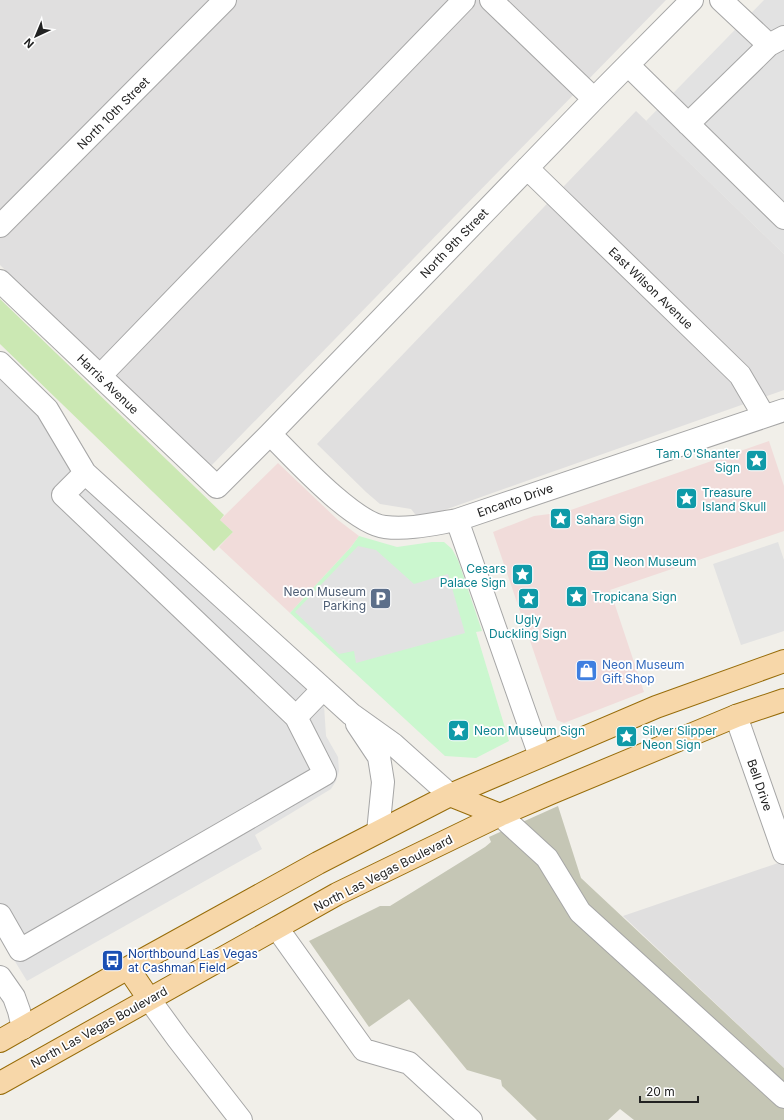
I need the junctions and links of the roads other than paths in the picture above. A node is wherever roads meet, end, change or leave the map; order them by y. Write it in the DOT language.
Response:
graph roads {
  1 [pos="225,0"];
  2 [pos="464,0"];
  3 [pos="490,0"];
  4 [pos="692,0"];
  5 [pos="721,0"];
  6 [pos="776,41"];
  7 [pos="628,65"];
  8 [pos="594,99"];
  9 [pos="688,124"];
  10 [pos="528,168"];
  11 [pos="784,218"];
  12 [pos="0,226"];
  13 [pos="0,281"];
  14 [pos="0,363"];
  15 [pos="100,376"];
  16 [pos="774,413"];
  17 [pos="270,434"];
  18 [pos="85,474"];
  19 [pos="217,487"];
  20 [pos="457,520"];
  21 [pos="784,661"];
  22 [pos="324,689"];
  23 [pos="784,700"];
  24 [pos="351,714"];
  25 [pos="736,716"];
  26 [pos="296,717"];
  27 [pos="540,756"];
  28 [pos="450,796"];
  29 [pos="500,815"];
  30 [pos="378,832"];
  31 [pos="784,853"];
  32 [pos="0,915"];
  33 [pos="277,928"];
  34 [pos="128,968"];
  35 [pos="0,978"];
  36 [pos="149,999"];
  37 [pos="23,1028"];
  38 [pos="0,1042"];
  39 [pos="0,1083"];
  40 [pos="784,1097"];
  41 [pos="241,1120"];
  42 [pos="471,1120"];
  1 -- 12 [label="street, North 10th Street"];
  2 -- 15 [label="street"];
  3 -- 8 [label="street"];
  4 -- 7 [label="street, North 9th Street"];
  5 -- 6 [label="street"];
  6 -- 9 [label="street"];
  7 -- 8 [label="street, North 9th Street"];
  7 -- 9 [label="street"];
  8 -- 10 [label="street, North 9th Street"];
  9 -- 11 [label="street"];
  10 -- 16 [label="street, East Wilson Avenue"];
  10 -- 17 [label="street, North 9th Street"];
  13 -- 15 [label="street, Harris Avenue"];
  14 -- 18 [label="street"];
  15 -- 19 [label="street, Harris Avenue"];
  16 -- 20 [label="street, Encanto Drive"];
  17 -- 19 [label="street, North 9th Street"];
  17 -- 20 [label="street, Encanto Drive"];
  18 -- 22 [label="street"];
  18 -- 26 [label="street"];
  20 -- 27 [label="street"];
  21 -- 27 [label="main road"];
  22 -- 24 [label="street"];
  22 -- 26 [label="street"];
  23 -- 25 [label="main road, North Las Vegas Boulevard"];
  24 -- 28 [label="street"];
  24 -- 30 [label="street"];
  25 -- 29 [label="main road, North Las Vegas Boulevard"];
  25 -- 31 [label="street, Bell Drive"];
  26 -- 32 [label="street"];
  27 -- 28 [label="main road"];
  28 -- 29 [label="main road"];
  28 -- 30 [label="main road"];
  29 -- 33 [label="main road, North Las Vegas Boulevard"];
  29 -- 40 [label="street"];
  30 -- 34 [label="main road"];
  33 -- 36 [label="main road, North Las Vegas Boulevard"];
  33 -- 42 [label="street"];
  34 -- 36 [label="main road"];
  34 -- 37 [label="main road"];
  35 -- 37 [label="street"];
  36 -- 39 [label="main road, North Las Vegas Boulevard"];
  36 -- 41 [label="street"];
  37 -- 38 [label="main road"];
}
